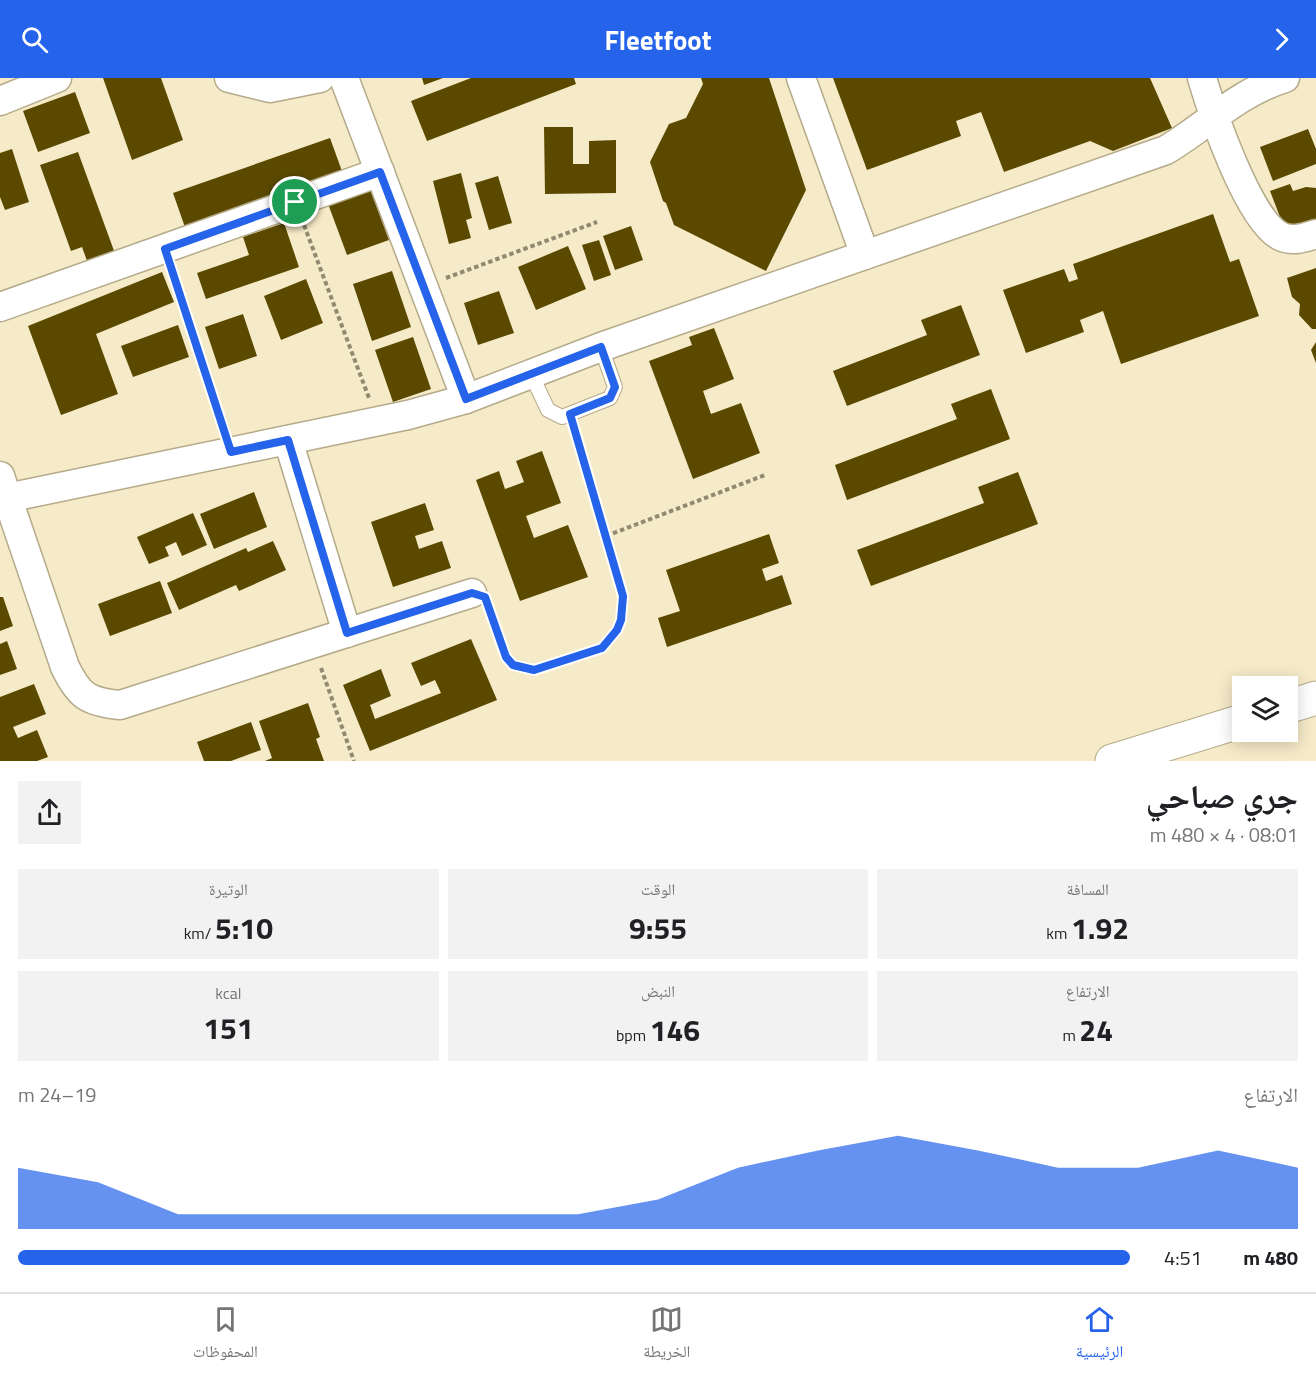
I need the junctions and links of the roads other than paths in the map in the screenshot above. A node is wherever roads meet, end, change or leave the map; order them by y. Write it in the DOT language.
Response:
graph roads {
  1 [pos="57,78"];
  2 [pos="229,78"];
  3 [pos="320,78"];
  4 [pos="344,78"];
  5 [pos="801,78"];
  6 [pos="1202,78"];
  7 [pos="1285,78"];
  8 [pos="0,101"];
  9 [pos="1213,115"];
  10 [pos="380,172"];
  11 [pos="1316,234"];
  12 [pos="865,255"];
  13 [pos="0,307"];
  14 [pos="601,347"];
  15 [pos="531,374"];
  16 [pos="466,399"];
  17 [pos="288,440"];
  18 [pos="4,487"];
  19 [pos="472,593"];
  20 [pos="347,633"];
  21 [pos="1316,698"];
  22 [pos="1298,704"];
  23 [pos="1232,726"];
  24 [pos="1191,749"];
  25 [pos="1154,755"];
  26 [pos="1112,761"];
  1 -- 8 [label="street"];
  2 -- 3 [label="street"];
  4 -- 10 [label="street"];
  5 -- 12 [label="street"];
  6 -- 9 [label="street"];
  7 -- 9 [label="street"];
  9 -- 11 [label="street"];
  9 -- 12 [label="street"];
  10 -- 13 [label="street"];
  10 -- 16 [label="street"];
  12 -- 14 [label="street"];
  14 -- 15 [label="street"];
  14 -- 15 [label="lane"];
  15 -- 16 [label="street"];
  16 -- 17 [label="street"];
  17 -- 18 [label="street"];
  17 -- 20 [label="street"];
  18 -- 20 [label="street"];
  19 -- 20 [label="street"];
  21 -- 22 [label="street"];
  23 -- 24 [label="street"];
  24 -- 25 [label="street"];
  25 -- 26 [label="street"];
}
